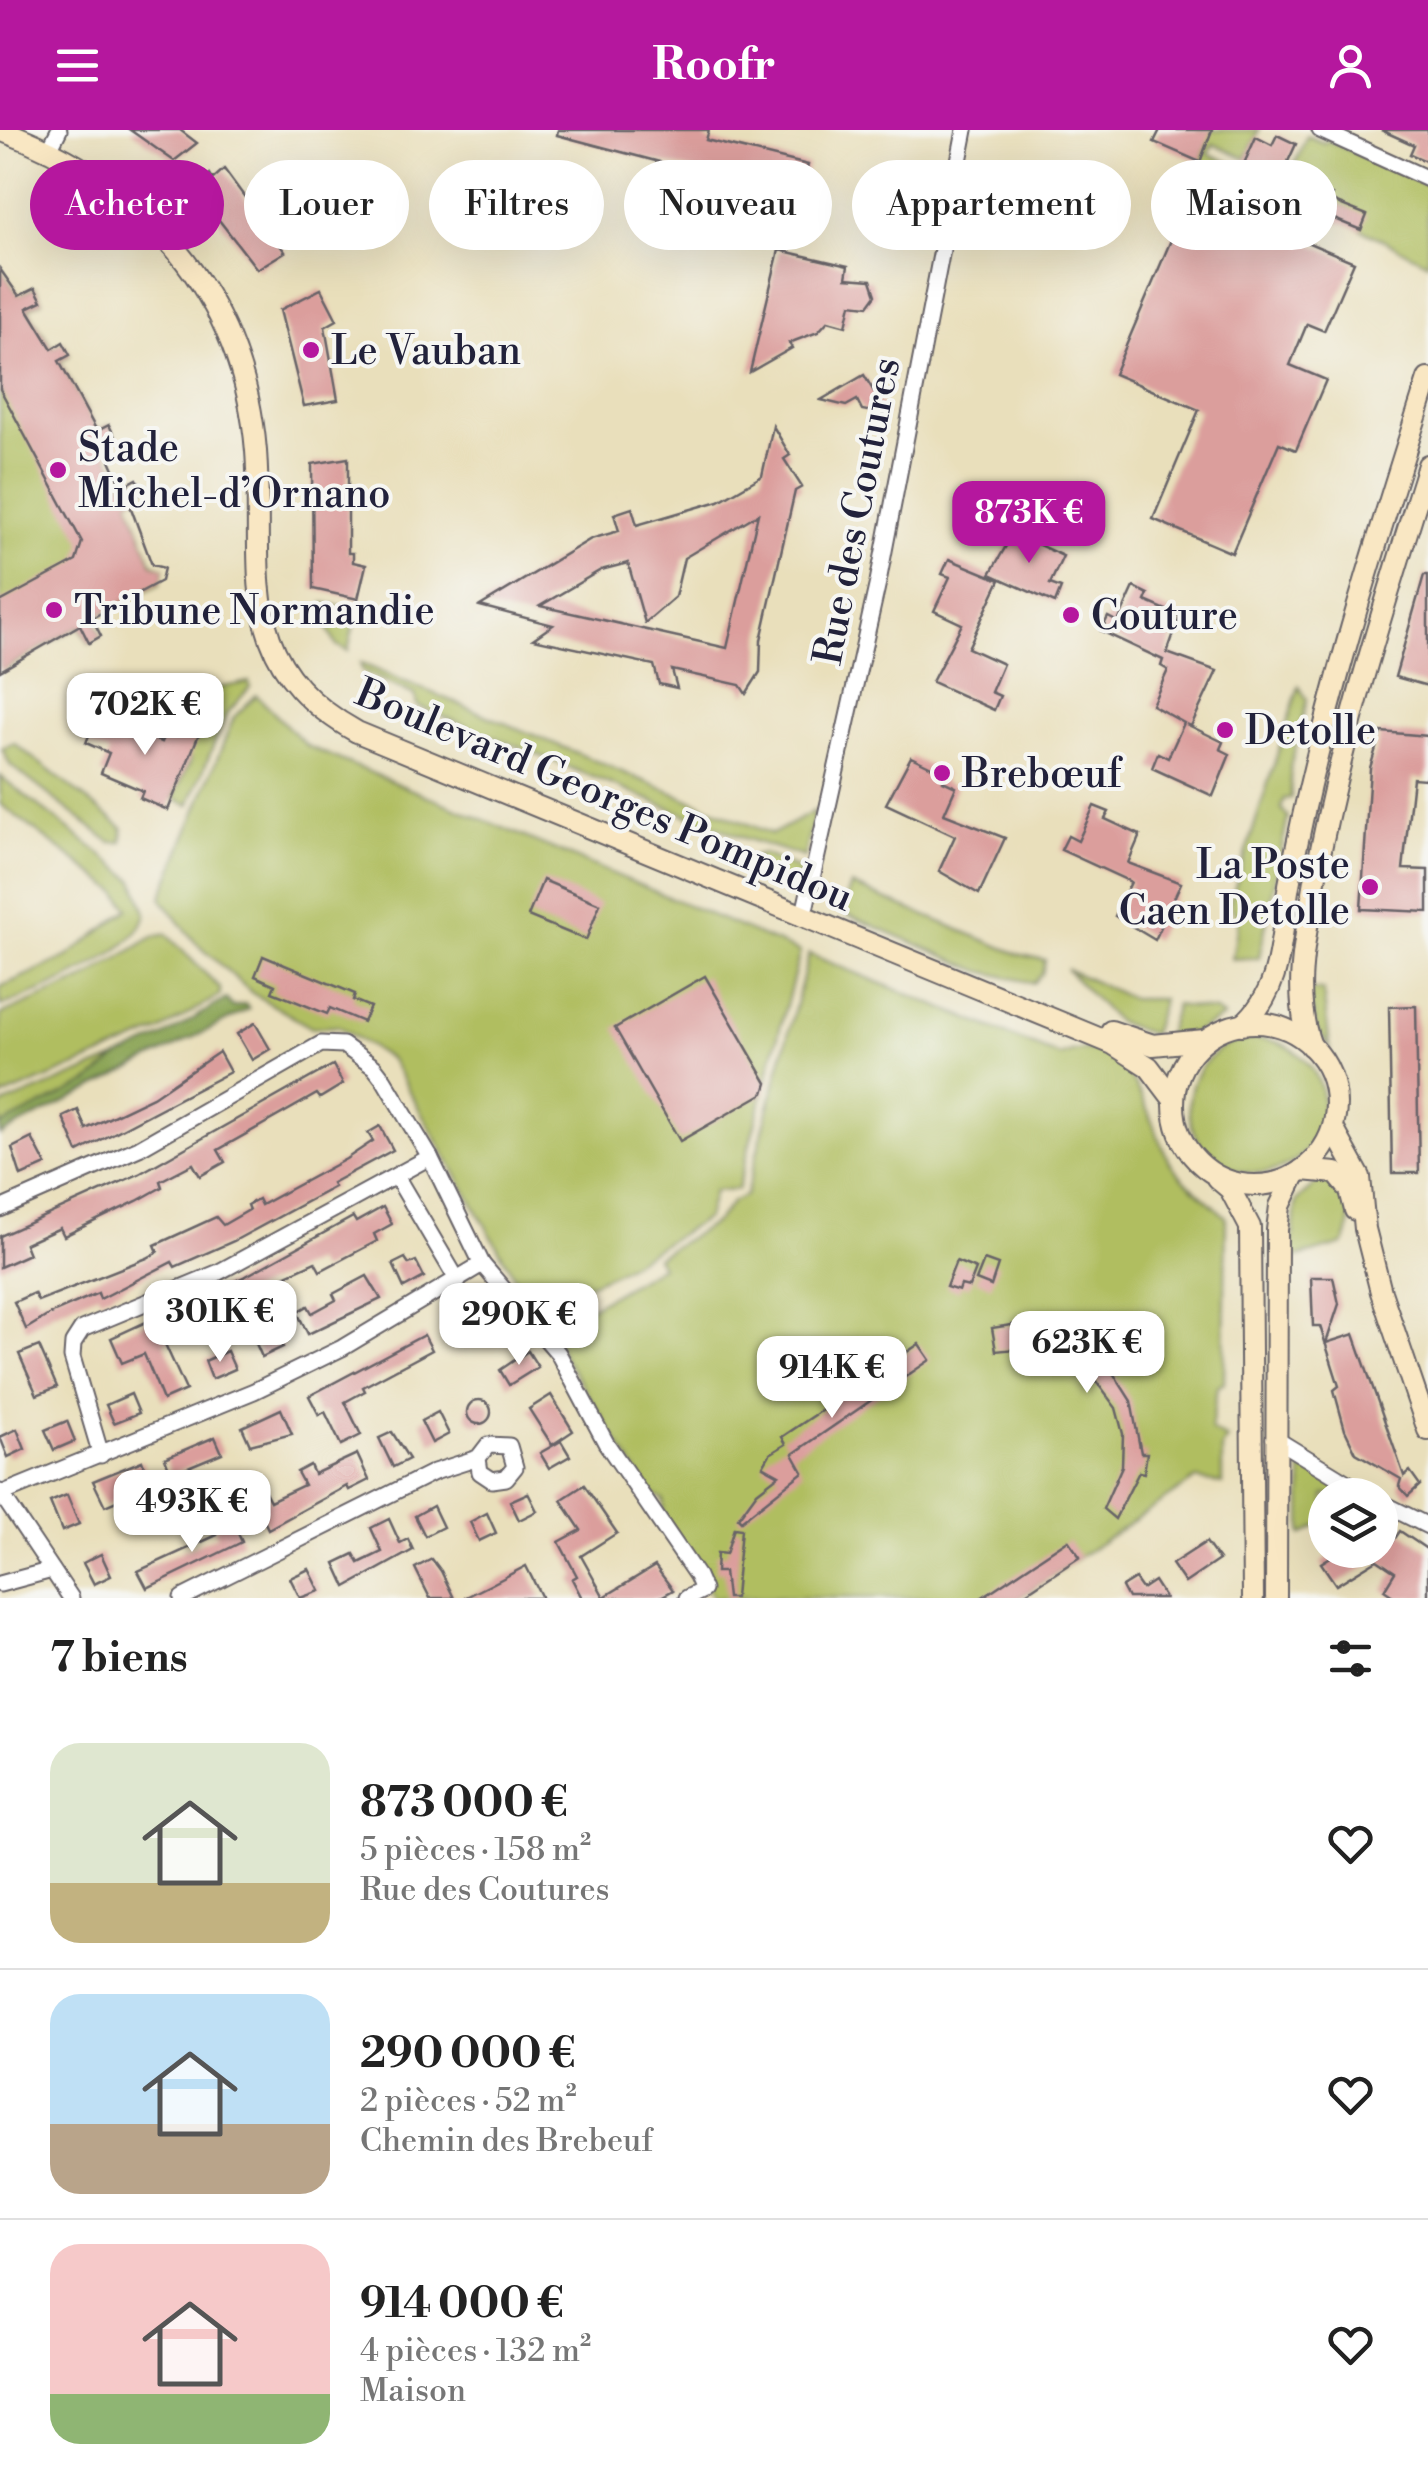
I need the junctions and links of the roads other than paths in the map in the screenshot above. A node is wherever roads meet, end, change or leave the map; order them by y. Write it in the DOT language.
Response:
graph roads {
  1 [pos="0,130"];
  2 [pos="26,130"];
  3 [pos="965,130"];
  4 [pos="1320,130"];
  5 [pos="54,139"];
  6 [pos="1428,179"];
  7 [pos="1428,379"];
  8 [pos="1428,465"];
  9 [pos="1391,497"];
  10 [pos="1416,504"];
  11 [pos="806,904"];
  12 [pos="1242,1025"];
  13 [pos="1206,1040"];
  14 [pos="1311,1046"];
  15 [pos="1174,1100"];
  16 [pos="1332,1128"];
  17 [pos="430,1157"];
  18 [pos="1208,1170"];
  19 [pos="1298,1173"];
  20 [pos="396,1176"];
  21 [pos="0,1209"];
  22 [pos="1365,1229"];
  23 [pos="482,1264"];
  24 [pos="458,1281"];
  25 [pos="1428,1430"];
  26 [pos="1274,1438"];
  27 [pos="101,1454"];
  28 [pos="478,1458"];
  29 [pos="1339,1478"];
  30 [pos="1,1493"];
  31 [pos="1398,1511"];
  32 [pos="1428,1526"];
  33 [pos="52,1570"];
  34 [pos="0,1584"];
  35 [pos="71,1598"];
  36 [pos="182,1598"];
  37 [pos="688,1598"];
  38 [pos="1254,1598"];
  39 [pos="1276,1598"];
  1 -- 5 [label="street, Boulevard Georges Pompidou"];
  2 -- 5 [label="street, Boulevard Georges Pompidou"];
  3 -- 11 [label="street, Rue des Coutures"];
  4 -- 6 [label="street"];
  5 -- 11 [label="street, Boulevard Georges Pompidou"];
  5 -- 15 [label="street, Boulevard Georges Pompidou"];
  7 -- 9 [label="street"];
  8 -- 10 [label="street"];
  9 -- 10 [label="street"];
  9 -- 12 [label="street"];
  10 -- 14 [label="street"];
  11 -- 13 [label="street, Boulevard Georges Pompidou"];
  12 -- 13 [label="street"];
  12 -- 14 [label="street"];
  13 -- 15 [label="street"];
  14 -- 16 [label="street"];
  15 -- 18 [label="street"];
  16 -- 19 [label="street"];
  16 -- 22 [label="street"];
  17 -- 20 [label="street"];
  17 -- 21 [label="street"];
  17 -- 23 [label="street"];
  18 -- 19 [label="street"];
  18 -- 38 [label="street"];
  19 -- 22 [label="street"];
  19 -- 26 [label="street"];
  20 -- 24 [label="street"];
  20 -- 27 [label="street"];
  22 -- 25 [label="street"];
  23 -- 24 [label="street"];
  23 -- 37 [label="street"];
  24 -- 27 [label="street"];
  26 -- 29 [label="street"];
  26 -- 39 [label="street"];
  27 -- 30 [label="street"];
  28 -- 36 [label="street"];
  30 -- 33 [label="street"];
  31 -- 32 [label="street"];
  33 -- 34 [label="street"];
  33 -- 35 [label="street"];
}
